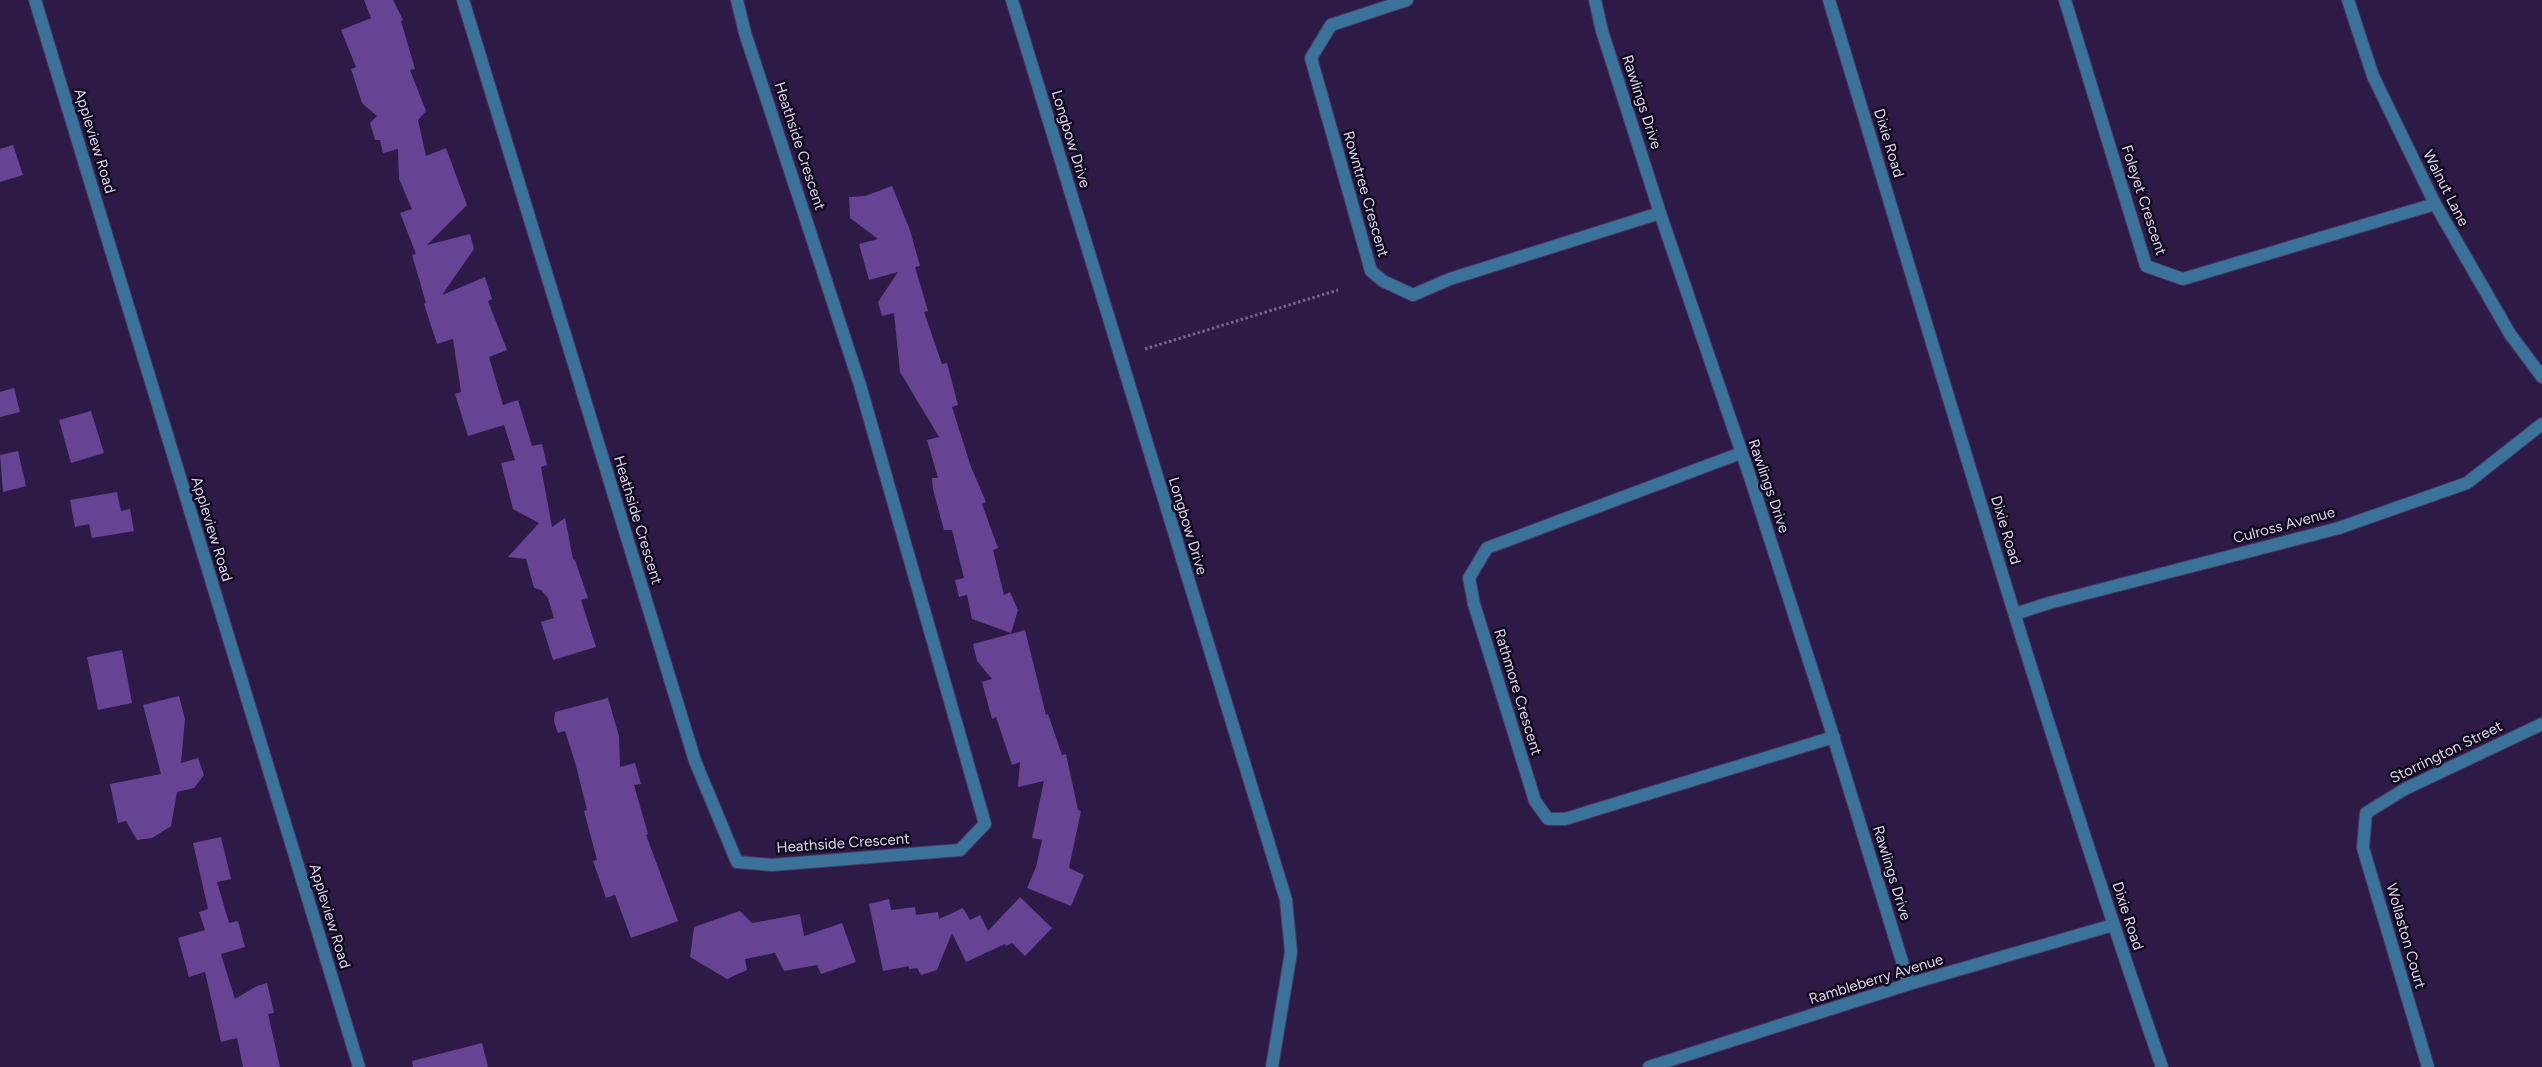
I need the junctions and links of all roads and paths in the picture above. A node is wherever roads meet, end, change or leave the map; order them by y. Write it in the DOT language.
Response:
graph roads {
  1 [pos="34,0"];
  2 [pos="463,0"];
  3 [pos="737,0"];
  4 [pos="1012,0"];
  5 [pos="1407,0"];
  6 [pos="1595,0"];
  7 [pos="1829,0"];
  8 [pos="2065,0"];
  9 [pos="2348,0"];
  10 [pos="2435,204"];
  11 [pos="1660,213"];
  12 [pos="1338,290"];
  13 [pos="1144,349"];
  14 [pos="2542,377"];
  15 [pos="2542,424"];
  16 [pos="1741,453"];
  17 [pos="2015,614"];
  18 [pos="2542,724"];
  19 [pos="1834,737"];
  20 [pos="2366,812"];
  21 [pos="2113,925"];
  22 [pos="1909,984"];
  23 [pos="359,1067"];
  24 [pos="1272,1067"];
  25 [pos="1649,1067"];
  26 [pos="2162,1067"];
  27 [pos="2428,1067"];
  1 -- 23 [label="street, Appleview Road"];
  2 -- 3 [label="street, Heathside Crescent"];
  4 -- 24 [label="street, Longbow Drive"];
  5 -- 11 [label="street, Rowntree Crescent"];
  6 -- 11 [label="street, Rawlings Drive"];
  7 -- 17 [label="street, Dixie Road"];
  8 -- 10 [label="street, Foleyet Crescent"];
  9 -- 10 [label="street, Walnut Lane"];
  10 -- 14 [label="street, Walnut Lane"];
  11 -- 16 [label="street, Rawlings Drive"];
  12 -- 13 [label="path"];
  15 -- 17 [label="street, Culross Avenue"];
  16 -- 19 [label="street, Rawlings Drive"];
  16 -- 19 [label="street, Rathmore Crescent"];
  17 -- 21 [label="street, Dixie Road"];
  18 -- 20 [label="street, Storrington Street"];
  19 -- 22 [label="street, Rawlings Drive"];
  20 -- 27 [label="street, Wollaston Court"];
  21 -- 22 [label="street, Rambleberry Avenue"];
  21 -- 26 [label="street, Dixie Road"];
  22 -- 25 [label="street, Rambleberry Avenue"];
}
